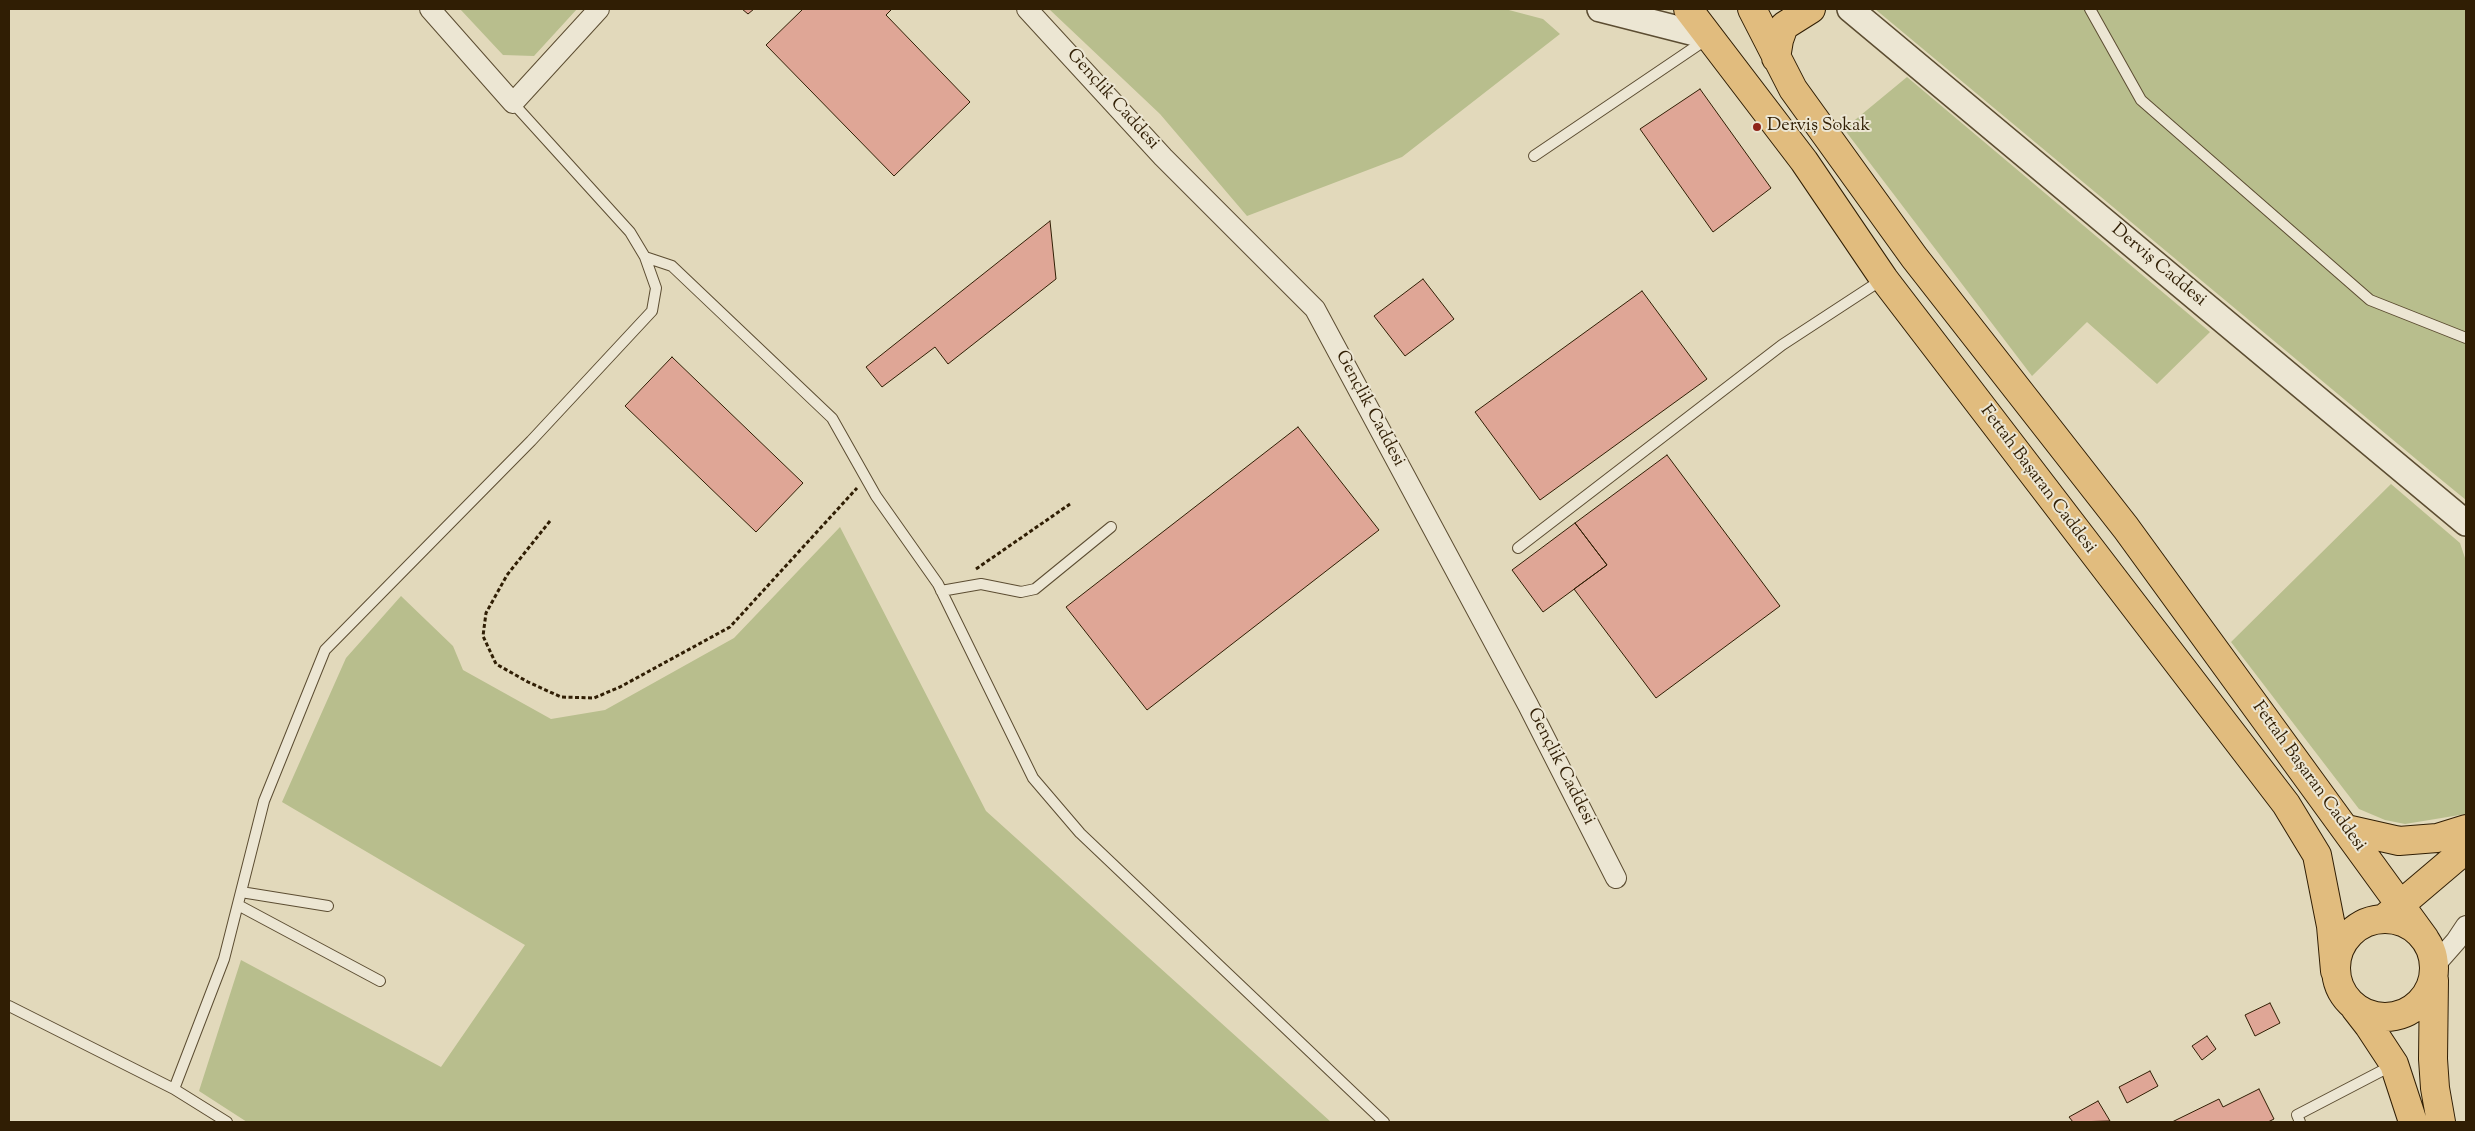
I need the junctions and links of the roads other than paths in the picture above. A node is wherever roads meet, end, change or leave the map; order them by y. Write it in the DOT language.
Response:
graph roads {
  1 [pos="430,9"];
  2 [pos="599,9"];
  3 [pos="1027,9"];
  4 [pos="1600,9"];
  5 [pos="1688,9"];
  6 [pos="1752,9"];
  7 [pos="1811,9"];
  8 [pos="1850,9"];
  9 [pos="2090,9"];
  10 [pos="1710,37"];
  11 [pos="1776,58"];
  12 [pos="513,102"];
  13 [pos="1534,156"];
  14 [pos="645,257"];
  15 [pos="1884,279"];
  16 [pos="2466,338"];
  17 [pos="2466,523"];
  18 [pos="1110,527"];
  19 [pos="1518,548"];
  20 [pos="941,591"];
  21 [pos="2346,829"];
  22 [pos="2466,829"];
  23 [pos="2466,849"];
  24 [pos="1616,878"];
  25 [pos="241,892"];
  26 [pos="238,906"];
  27 [pos="328,906"];
  28 [pos="2393,912"];
  29 [pos="2466,926"];
  30 [pos="2335,971"];
  31 [pos="2434,973"];
  32 [pos="380,982"];
  33 [pos="9,1006"];
  34 [pos="2352,1006"];
  35 [pos="2394,1064"];
  36 [pos="174,1089"];
  37 [pos="227,1122"];
  38 [pos="1384,1122"];
  39 [pos="2300,1122"];
  40 [pos="2413,1122"];
  41 [pos="2441,1122"];
  1 -- 12 [label="street"];
  2 -- 12 [label="street"];
  3 -- 24 [label="street, Gençlik Caddesi"];
  4 -- 10 [label="street"];
  5 -- 10 [label="main road, Fettah Başaran Caddesi"];
  6 -- 11 [label="main road, Fettah Başaran Caddesi"];
  7 -- 11 [label="main road"];
  8 -- 17 [label="street, Derviş Caddesi"];
  9 -- 16 [label="lane"];
  10 -- 13 [label="lane"];
  10 -- 15 [label="main road, Fettah Başaran Caddesi"];
  11 -- 21 [label="main road, Fettah Başaran Caddesi"];
  12 -- 14 [label="lane"];
  14 -- 20 [label="lane"];
  14 -- 25 [label="lane"];
  15 -- 19 [label="lane"];
  15 -- 30 [label="main road, Fettah Başaran Caddesi"];
  18 -- 20 [label="lane"];
  20 -- 38 [label="lane"];
  21 -- 22 [label="main road"];
  21 -- 28 [label="main road, Fettah Başaran Caddesi"];
  23 -- 28 [label="main road"];
  25 -- 26 [label="lane"];
  25 -- 27 [label="lane"];
  26 -- 32 [label="lane"];
  26 -- 36 [label="lane"];
  28 -- 30 [label="main road"];
  28 -- 31 [label="main road"];
  29 -- 31 [label="street"];
  30 -- 34 [label="main road"];
  31 -- 34 [label="main road"];
  31 -- 41 [label="main road"];
  33 -- 36 [label="lane"];
  34 -- 35 [label="main road"];
  35 -- 39 [label="lane"];
  35 -- 40 [label="main road"];
  36 -- 37 [label="lane"];
}
